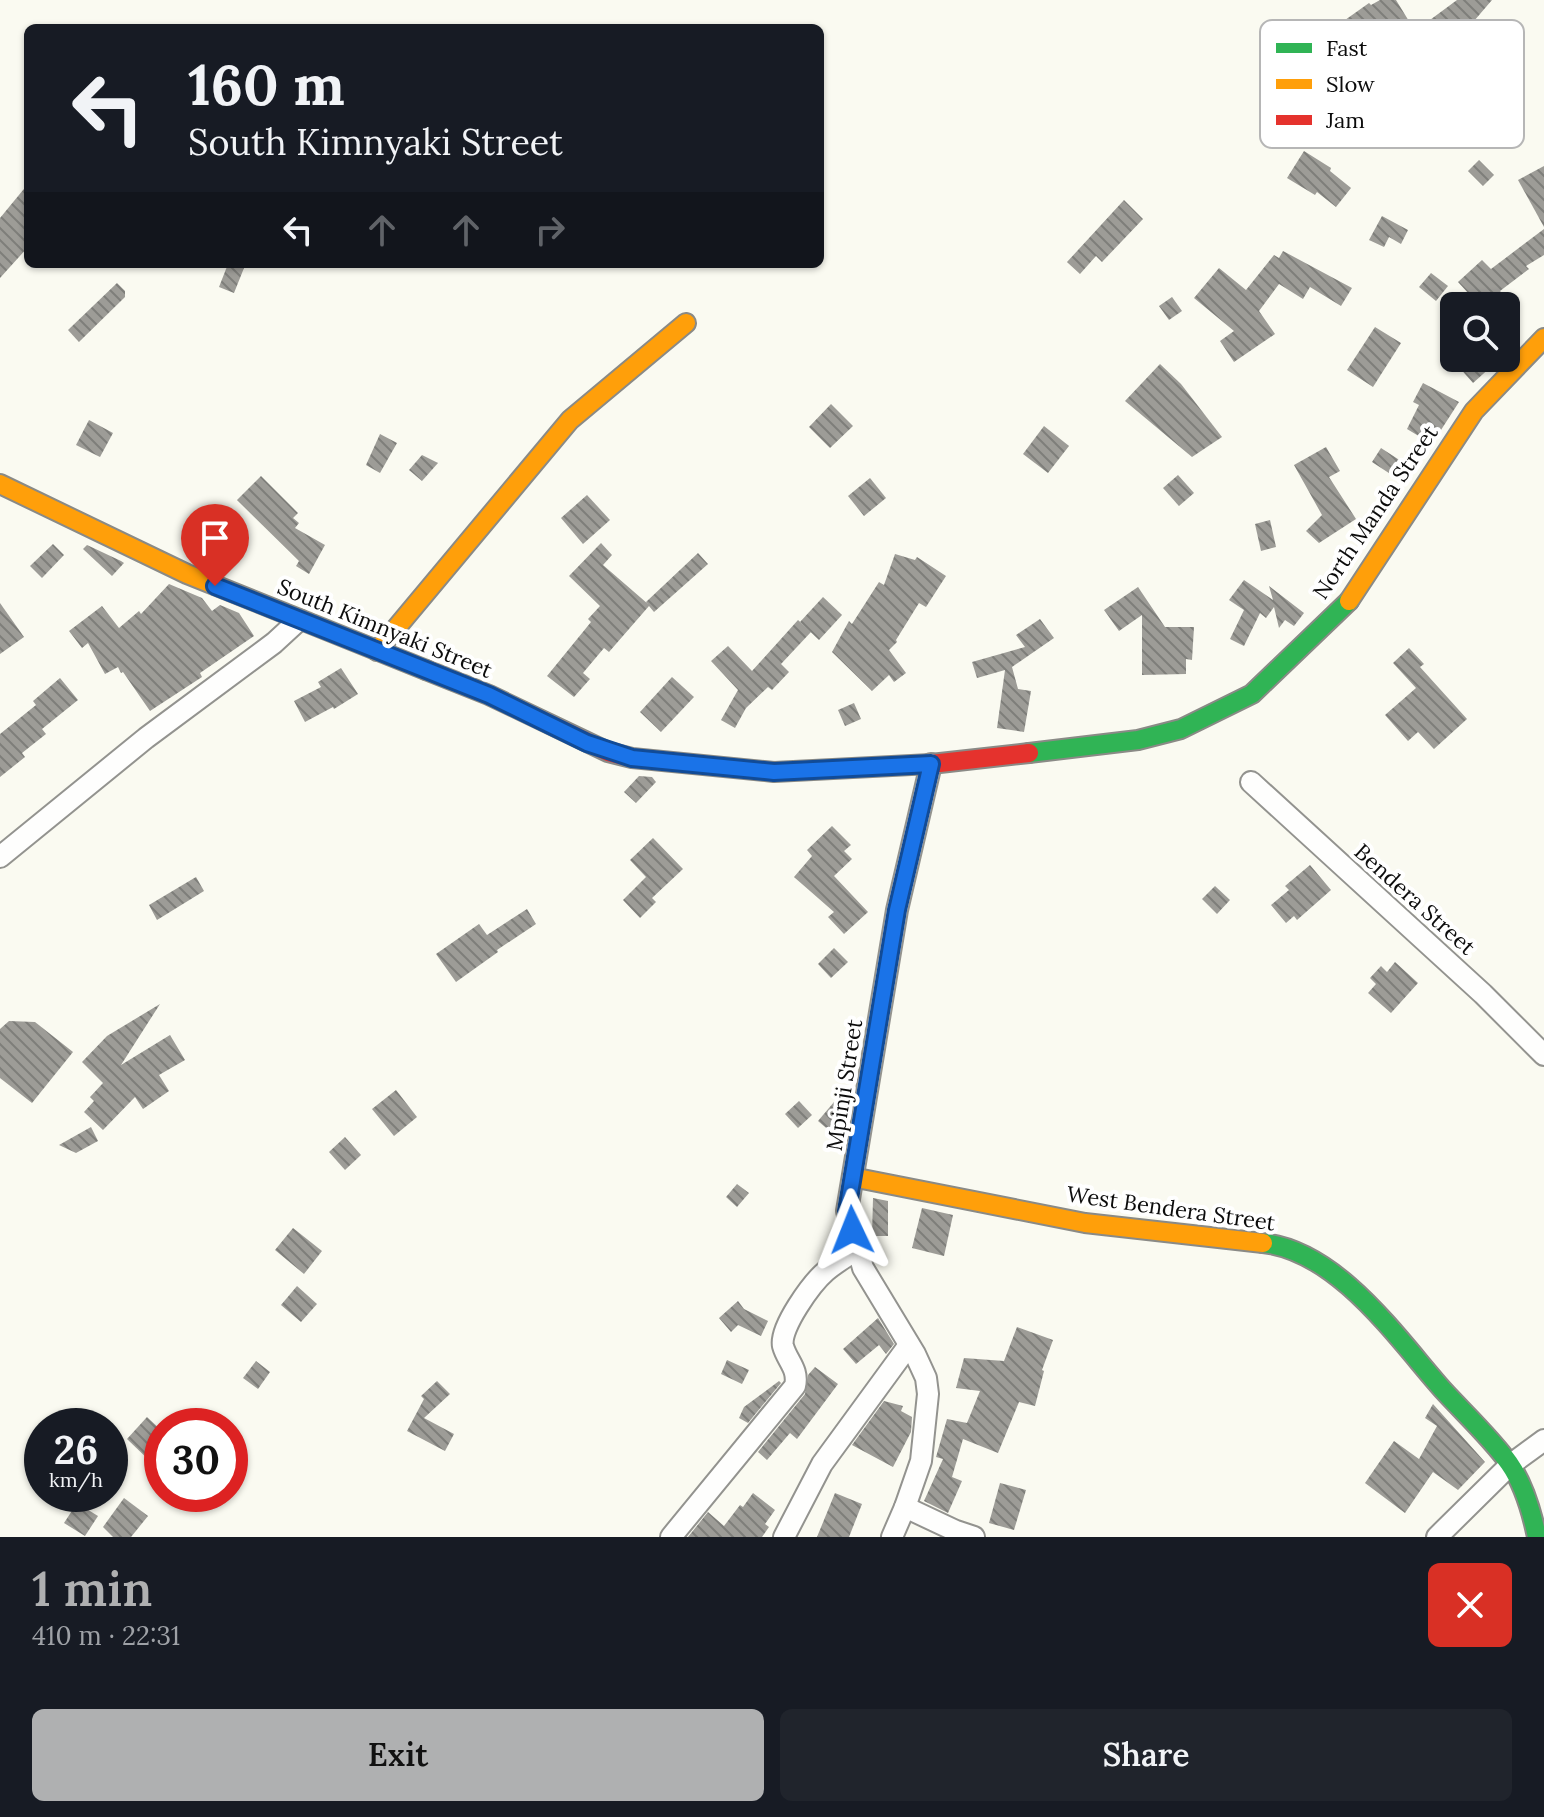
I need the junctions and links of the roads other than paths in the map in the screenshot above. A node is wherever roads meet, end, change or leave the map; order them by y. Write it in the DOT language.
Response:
graph roads {
  1 [pos="686,323"];
  2 [pos="1544,338"];
  3 [pos="0,484"];
  4 [pos="299,620"];
  5 [pos="377,651"];
  6 [pos="956,760"];
  7 [pos="931,764"];
  8 [pos="1251,782"];
  9 [pos="0,857"];
  10 [pos="1544,1055"];
  11 [pos="852,1177"];
  12 [pos="856,1250"];
  13 [pos="909,1345"];
  14 [pos="1544,1440"];
  15 [pos="1510,1465"];
  16 [pos="905,1507"];
  17 [pos="671,1537"];
  18 [pos="784,1537"];
  19 [pos="892,1537"];
  20 [pos="974,1537"];
  21 [pos="1437,1537"];
  22 [pos="1537,1537"];
  1 -- 5 [label="street"];
  2 -- 6 [label="street, North Manda Street"];
  3 -- 4 [label="street, South Kimnyaki Street"];
  4 -- 5 [label="street, South Kimnyaki Street"];
  4 -- 9 [label="street"];
  5 -- 7 [label="street, South Kimnyaki Street"];
  6 -- 7 [label="street, South Kimnyaki Street"];
  7 -- 11 [label="street, Mpinji Street"];
  8 -- 10 [label="street, Bendera Street"];
  11 -- 12 [label="street, Mpinji Street"];
  11 -- 15 [label="street, West Bendera Street"];
  12 -- 13 [label="street, Mpinji Street"];
  12 -- 17 [label="street"];
  13 -- 16 [label="street, Mpinji Street"];
  13 -- 18 [label="street"];
  14 -- 15 [label="street"];
  15 -- 21 [label="street"];
  15 -- 22 [label="street, West Bendera Street"];
  16 -- 19 [label="street, Mpinji Street"];
  16 -- 20 [label="street"];
}
